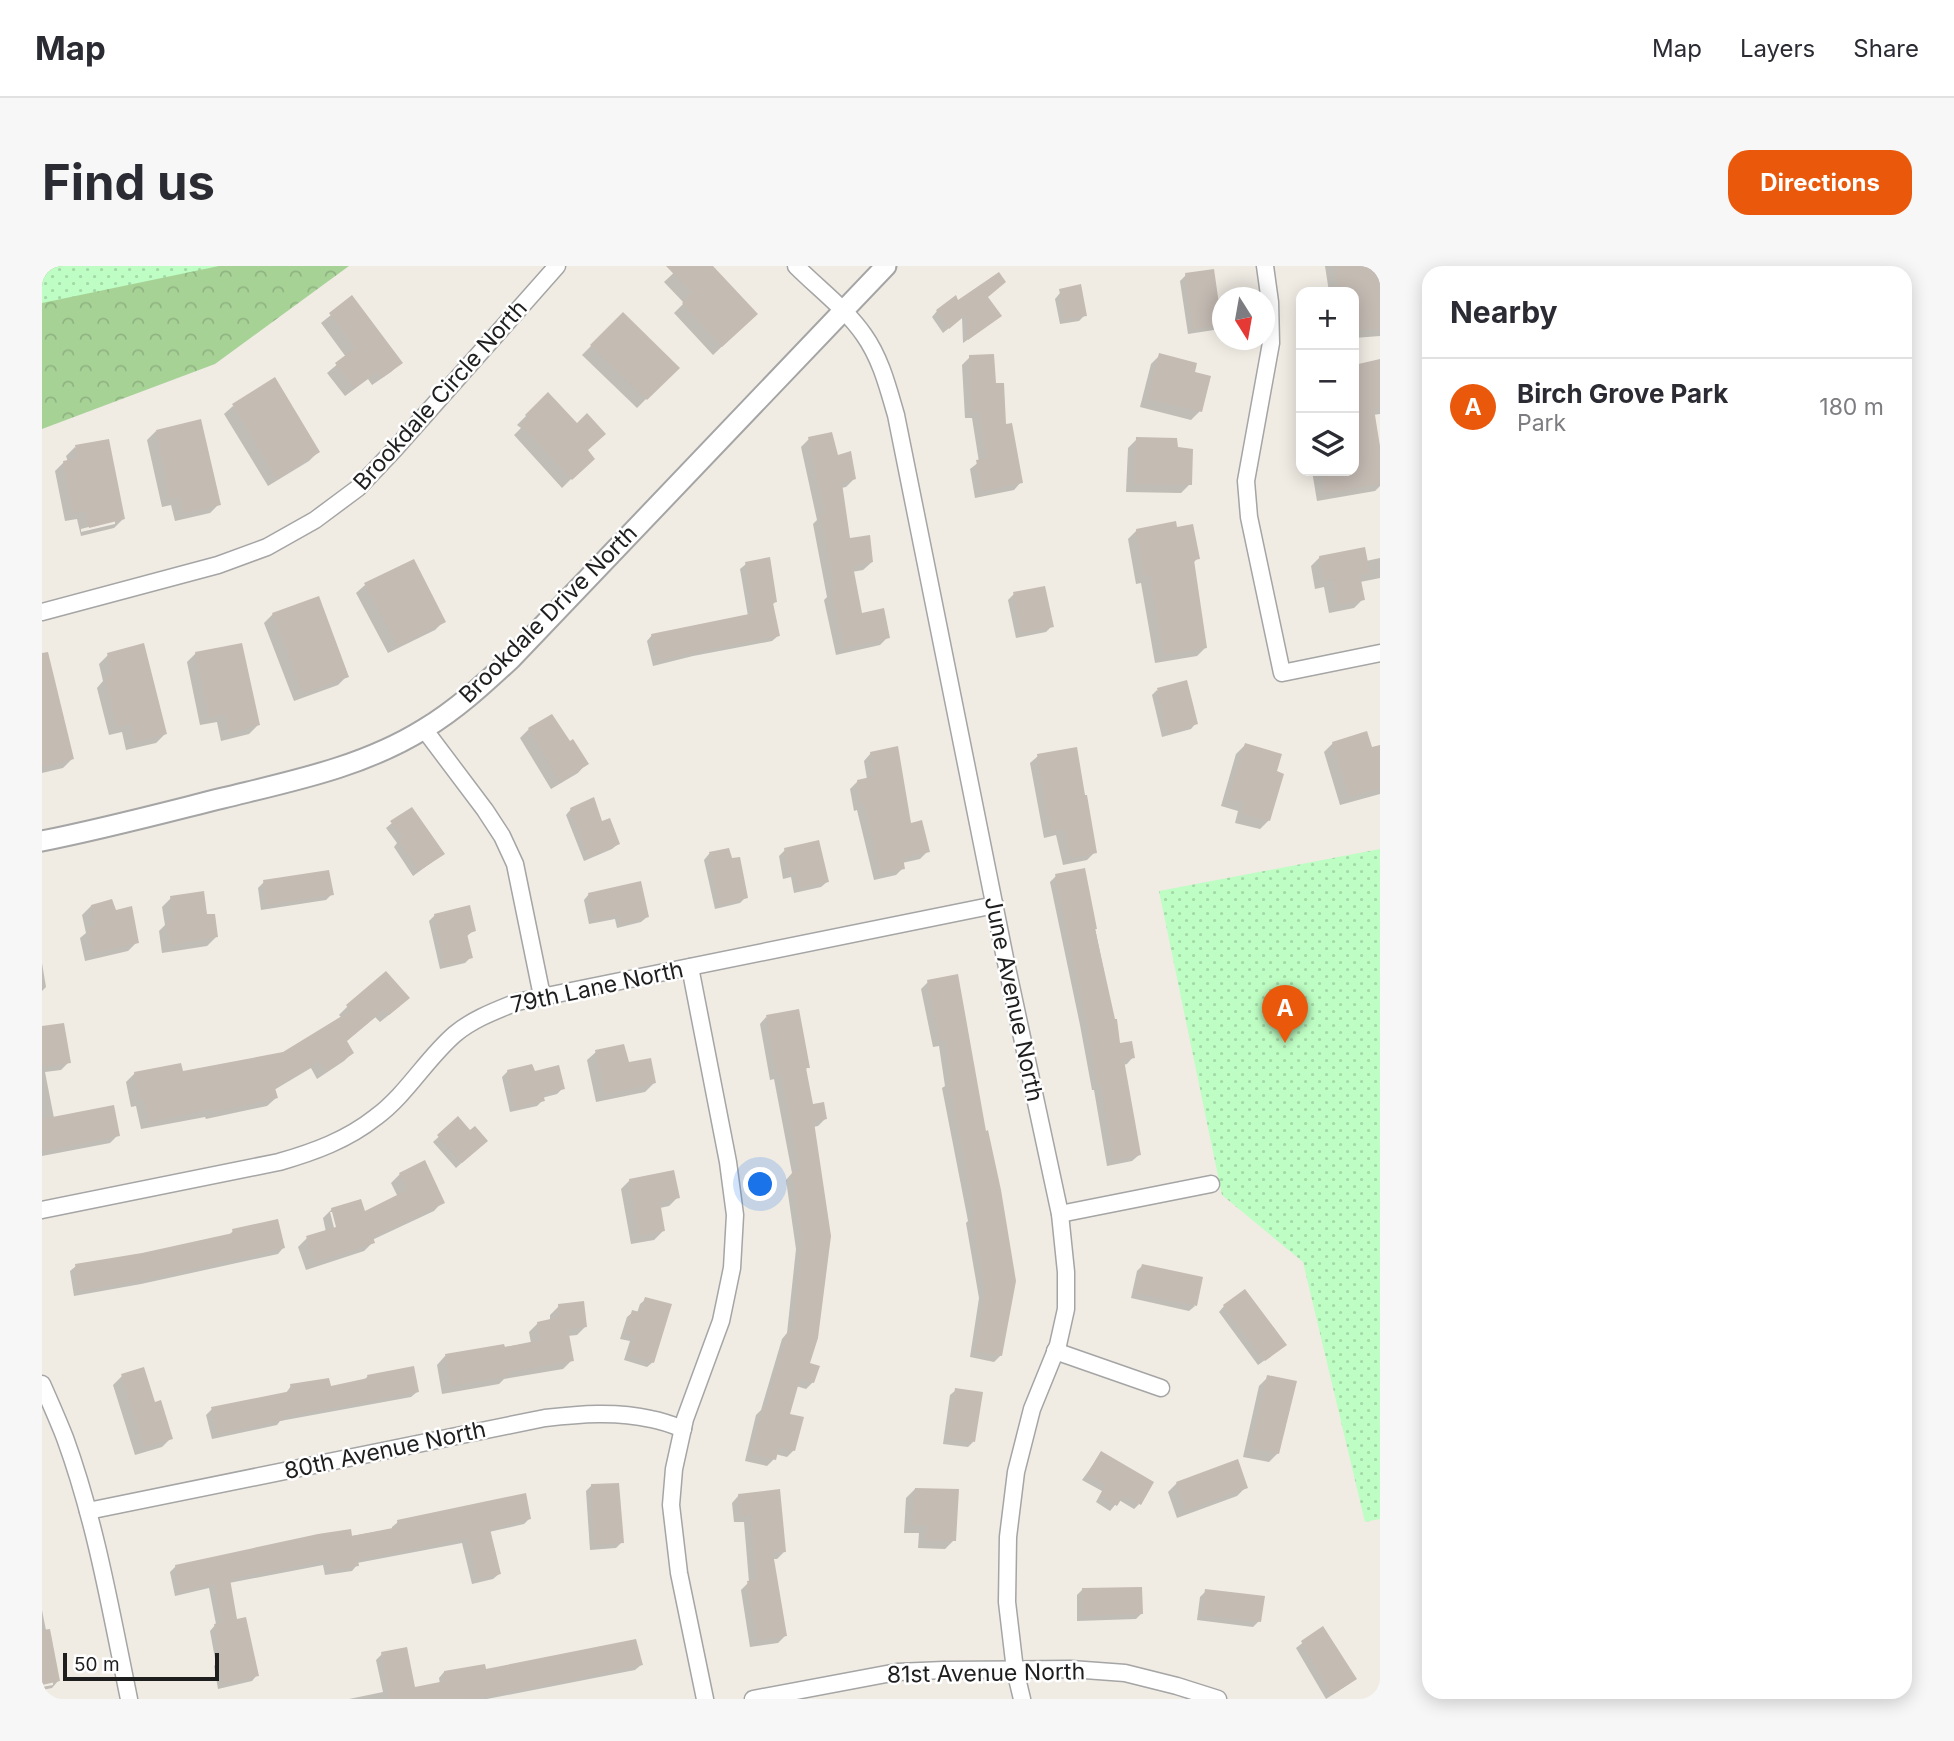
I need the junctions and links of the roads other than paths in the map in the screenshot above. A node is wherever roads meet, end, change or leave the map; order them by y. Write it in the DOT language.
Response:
graph roads {
  1 [pos="556,266"];
  2 [pos="796,266"];
  3 [pos="886,266"];
  4 [pos="1265,266"];
  5 [pos="843,309"];
  6 [pos="42,612"];
  7 [pos="1380,653"];
  8 [pos="424,729"];
  9 [pos="42,841"];
  10 [pos="995,905"];
  11 [pos="690,967"];
  12 [pos="542,996"];
  13 [pos="1211,1184"];
  14 [pos="42,1210"];
  15 [pos="1059,1214"];
  16 [pos="1055,1351"];
  17 [pos="42,1384"];
  18 [pos="1161,1388"];
  19 [pos="683,1429"];
  20 [pos="88,1511"];
  21 [pos="1015,1670"];
  22 [pos="129,1699"];
  23 [pos="705,1699"];
  24 [pos="753,1699"];
  25 [pos="1022,1699"];
  26 [pos="1218,1699"];
  1 -- 6 [label="street, Brookdale Circle North"];
  2 -- 5 [label="street"];
  3 -- 5 [label="street, Brookdale Drive North"];
  4 -- 7 [label="street"];
  5 -- 8 [label="street, Brookdale Drive North"];
  5 -- 10 [label="street, June Avenue North"];
  8 -- 9 [label="street, Brookdale Drive North"];
  8 -- 12 [label="street"];
  10 -- 11 [label="street, 79th Lane North"];
  10 -- 15 [label="street, June Avenue North"];
  11 -- 12 [label="street, 79th Lane North"];
  11 -- 19 [label="street"];
  12 -- 14 [label="street, 79th Lane North"];
  13 -- 15 [label="street"];
  15 -- 16 [label="street, June Avenue North"];
  16 -- 18 [label="street"];
  16 -- 21 [label="street, June Avenue North"];
  17 -- 20 [label="street"];
  19 -- 20 [label="street, 80th Avenue North"];
  19 -- 23 [label="street"];
  20 -- 22 [label="street"];
  21 -- 24 [label="street, 81st Avenue North"];
  21 -- 25 [label="street, June Avenue North"];
  21 -- 26 [label="street, 81st Avenue North"];
}
